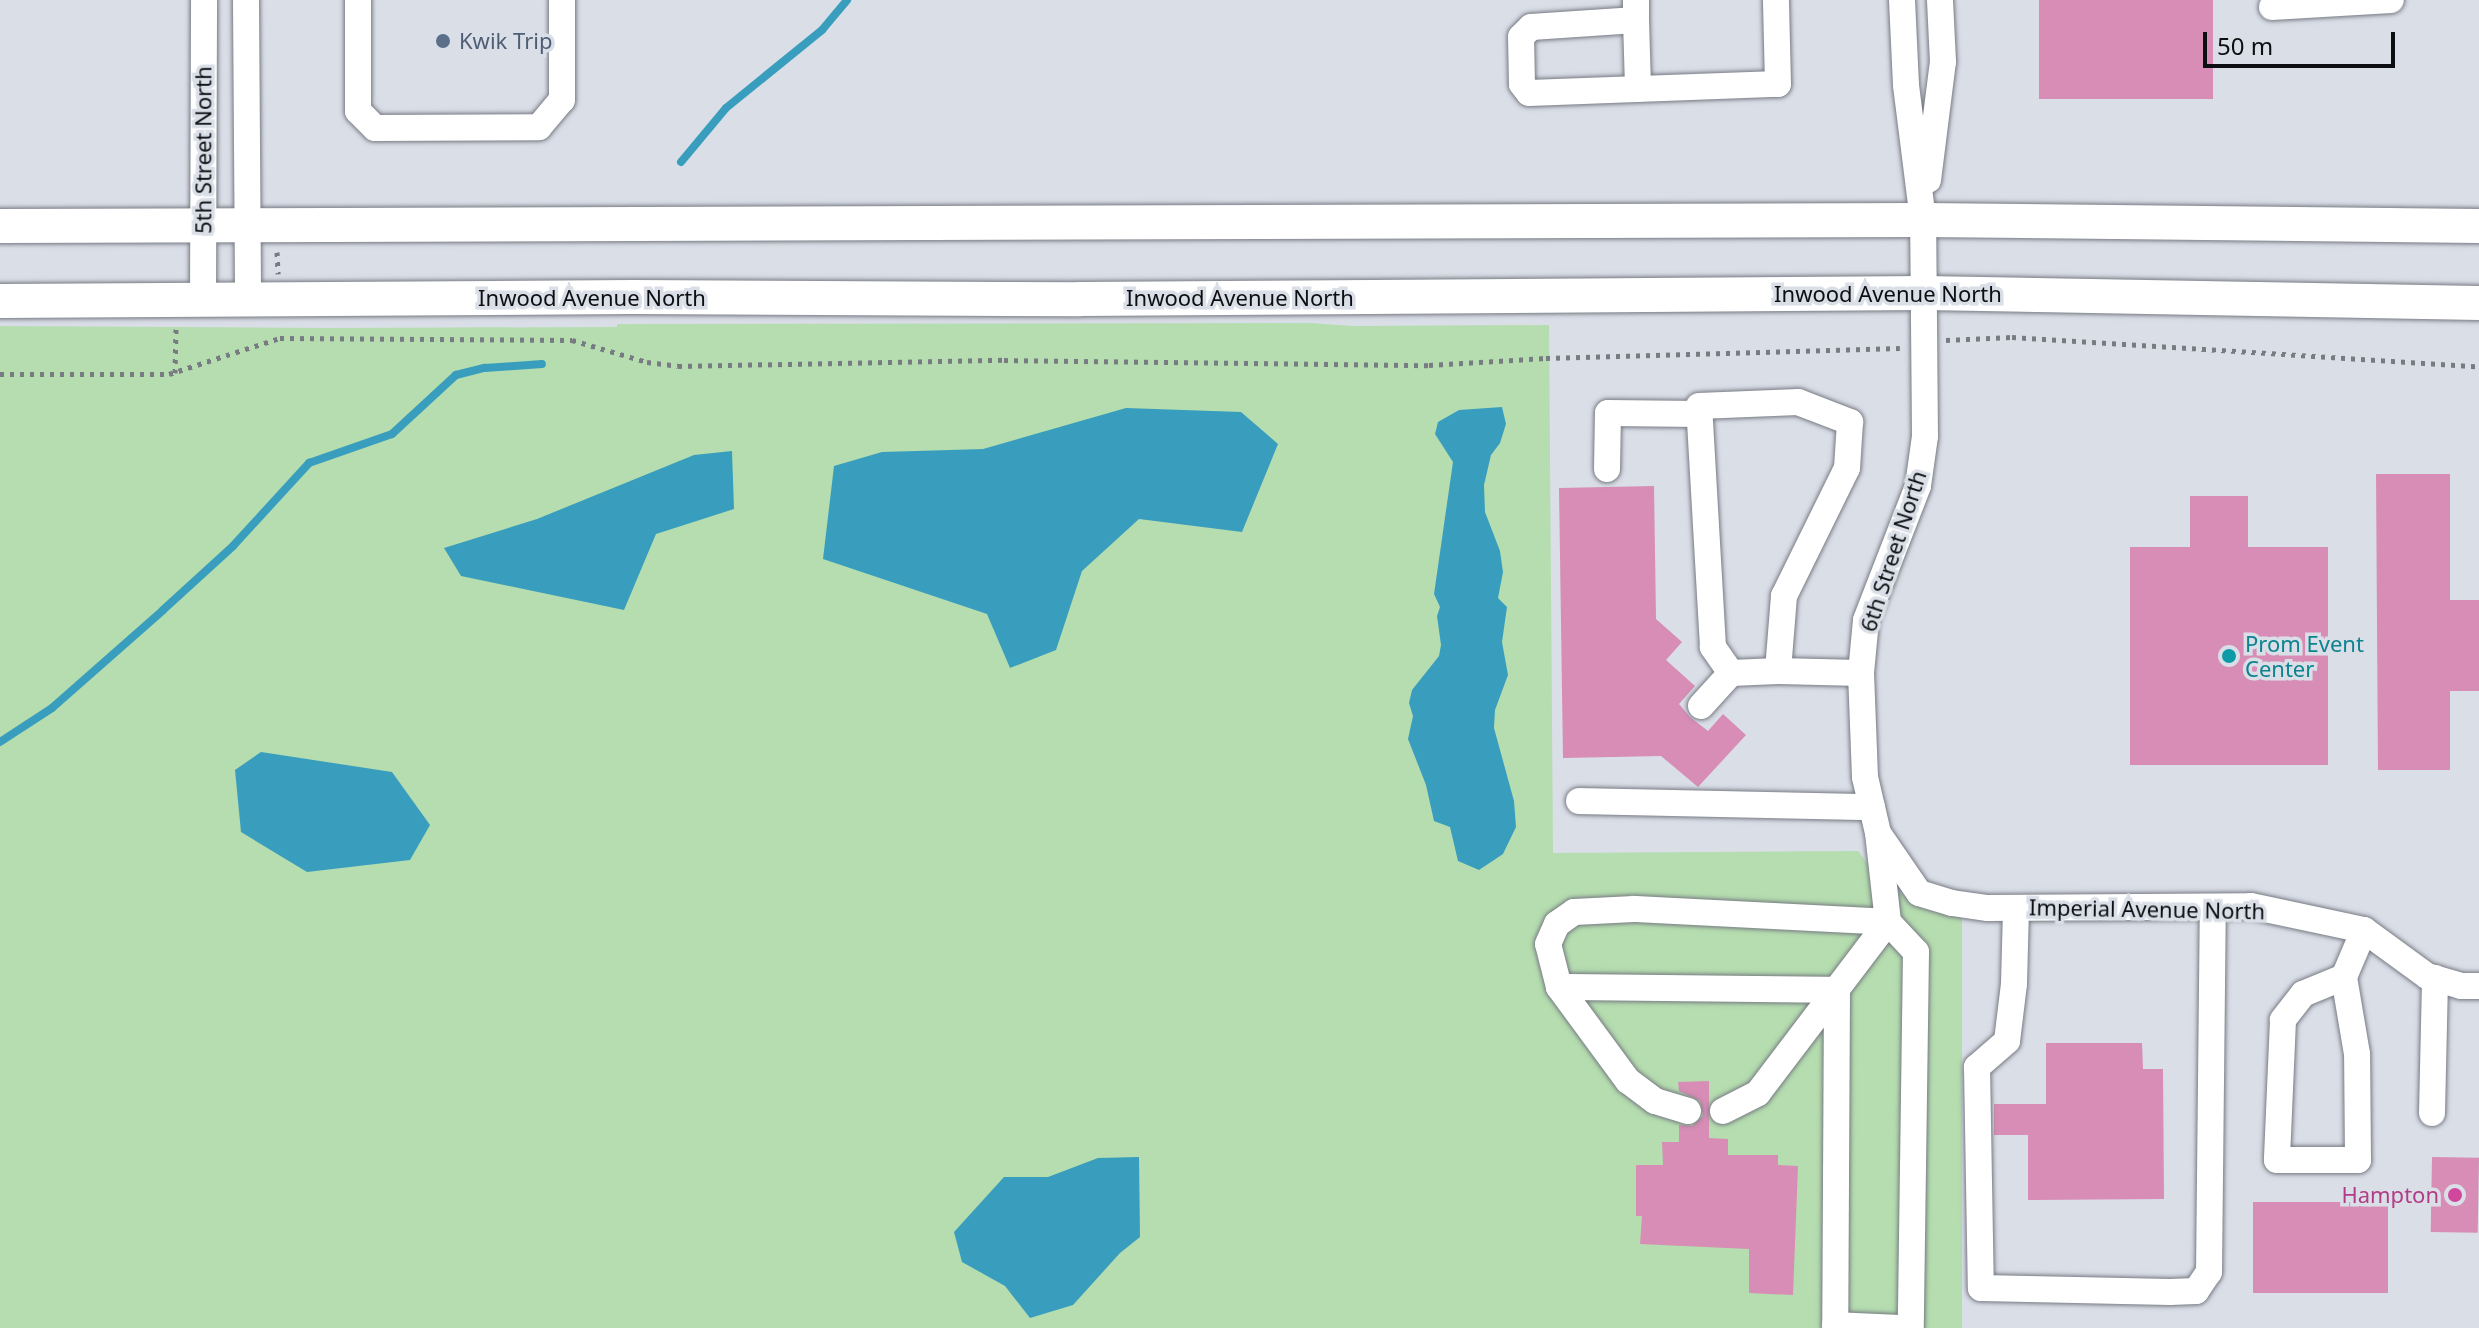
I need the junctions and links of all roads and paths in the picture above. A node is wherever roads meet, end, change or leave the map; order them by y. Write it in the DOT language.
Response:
graph roads {
  1 [pos="204,0"];
  2 [pos="246,0"];
  3 [pos="358,0"];
  4 [pos="562,0"];
  5 [pos="1776,0"];
  6 [pos="1902,0"];
  7 [pos="1940,0"];
  8 [pos="2391,0"];
  9 [pos="2272,7"];
  10 [pos="1636,10"];
  11 [pos="1638,89"];
  12 [pos="1923,220"];
  13 [pos="203,224"];
  14 [pos="248,224"];
  15 [pos="0,226"];
  16 [pos="2479,226"];
  17 [pos="1925,293"];
  18 [pos="0,301"];
  19 [pos="203,301"];
  20 [pos="248,301"];
  21 [pos="2479,303"];
  22 [pos="176,327"];
  23 [pos="1961,338"];
  24 [pos="1890,349"];
  25 [pos="2479,366"];
  26 [pos="175,373"];
  27 [pos="0,374"];
  28 [pos="1700,414"];
  29 [pos="1607,469"];
  30 [pos="1778,671"];
  31 [pos="1731,673"];
  32 [pos="1861,673"];
  33 [pos="1701,706"];
  34 [pos="1579,801"];
  35 [pos="1872,807"];
  36 [pos="1878,833"];
  37 [pos="2213,907"];
  38 [pos="2016,908"];
  39 [pos="1888,922"];
  40 [pos="2364,930"];
  41 [pos="2344,977"];
  42 [pos="2435,978"];
  43 [pos="2479,986"];
  44 [pos="1559,987"];
  45 [pos="1837,990"];
  46 [pos="1688,1111"];
  47 [pos="1723,1111"];
  48 [pos="2432,1113"];
  49 [pos="1898,1328"];
  50 [pos="1911,1328"];
  1 -- 13 [label="street, 5th Street North"];
  2 -- 14 [label="street, 5th Street North"];
  3 -- 4 [label="street"];
  5 -- 11 [label="street"];
  6 -- 12 [label="street"];
  7 -- 12 [label="street"];
  8 -- 9 [label="street"];
  10 -- 11 [label="street"];
  10 -- 11 [label="street"];
  12 -- 14 [label="main road"];
  12 -- 16 [label="main road"];
  12 -- 17 [label="street, 6th Street North"];
  13 -- 14 [label="main road"];
  13 -- 15 [label="main road"];
  13 -- 19 [label="street, 5th Street North"];
  14 -- 20 [label="street, 5th Street North"];
  17 -- 20 [label="main road, Inwood Avenue North"];
  17 -- 21 [label="main road, Inwood Avenue North"];
  17 -- 32 [label="street, 6th Street North"];
  18 -- 19 [label="main road, Inwood Avenue North"];
  19 -- 20 [label="main road, Inwood Avenue North"];
  22 -- 26 [label="path"];
  23 -- 25 [label="path"];
  24 -- 26 [label="path"];
  26 -- 27 [label="path"];
  28 -- 29 [label="street"];
  28 -- 30 [label="street"];
  28 -- 31 [label="street"];
  30 -- 31 [label="street"];
  30 -- 32 [label="street"];
  31 -- 33 [label="street"];
  32 -- 35 [label="street, 6th Street North"];
  34 -- 35 [label="street"];
  35 -- 36 [label="street, 6th Street North"];
  36 -- 38 [label="street, Imperial Avenue North"];
  36 -- 39 [label="street"];
  37 -- 38 [label="street, Imperial Avenue North"];
  37 -- 38 [label="street"];
  37 -- 40 [label="street, Imperial Avenue North"];
  39 -- 44 [label="street"];
  39 -- 45 [label="street"];
  39 -- 50 [label="street"];
  40 -- 41 [label="street"];
  40 -- 42 [label="street, Imperial Avenue North"];
  41 -- 41 [label="street"];
  42 -- 43 [label="street, Imperial Avenue North"];
  42 -- 48 [label="street"];
  44 -- 45 [label="street"];
  44 -- 46 [label="street"];
  45 -- 47 [label="street"];
  45 -- 49 [label="street"];
}
